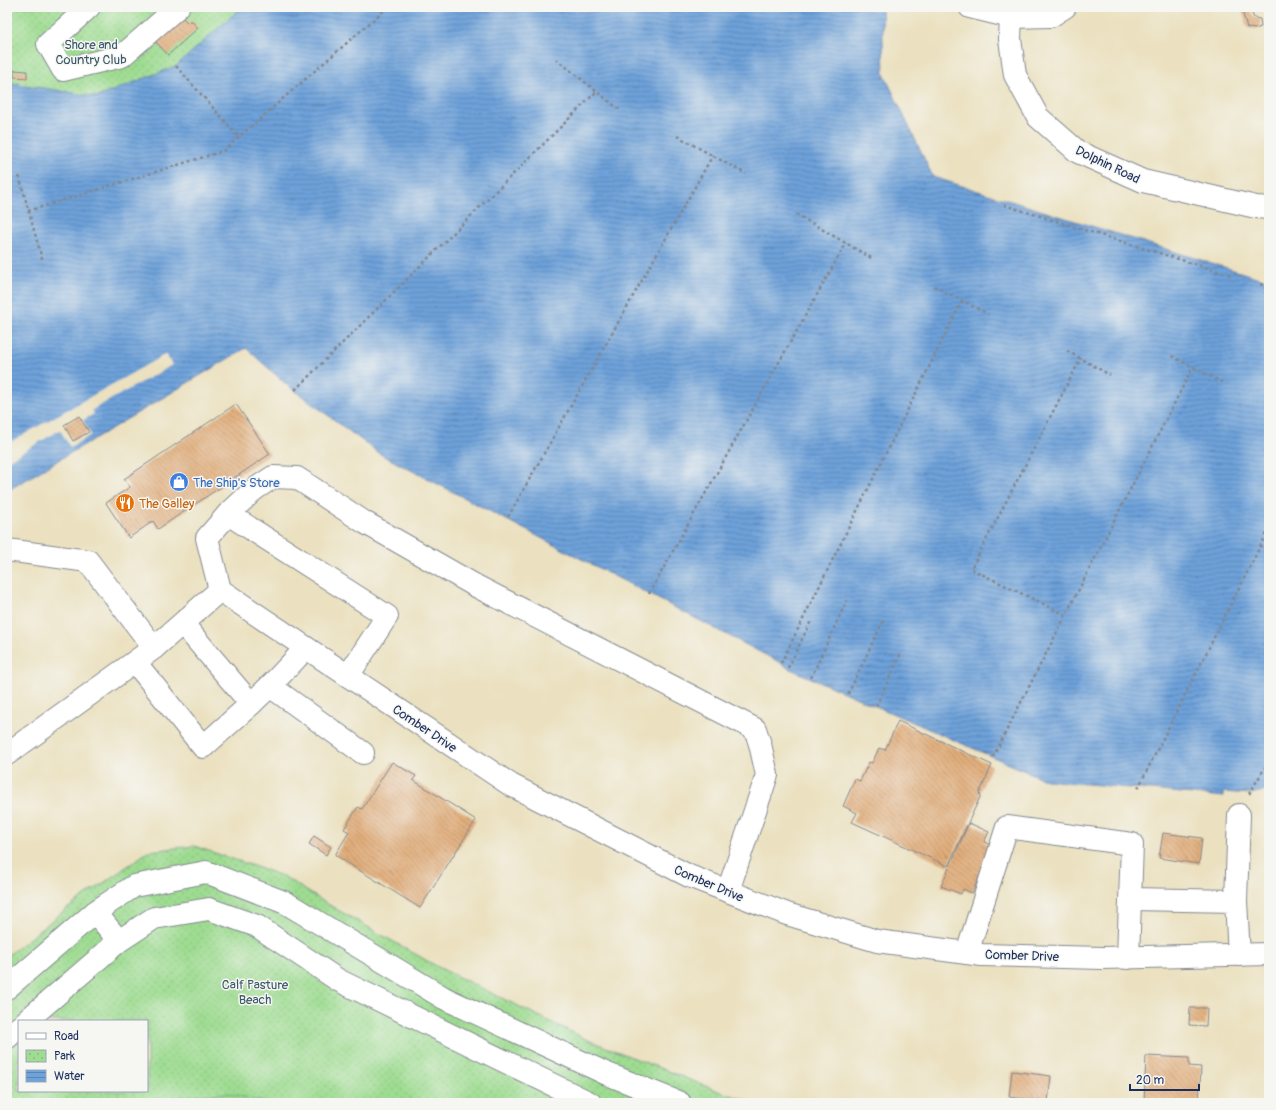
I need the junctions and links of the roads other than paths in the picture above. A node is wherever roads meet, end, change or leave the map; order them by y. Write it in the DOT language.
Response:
graph roads {
  1 [pos="89,7"];
  2 [pos="178,7"];
  3 [pos="970,7"];
  4 [pos="1065,7"];
  5 [pos="1011,17"];
  6 [pos="1269,208"];
  7 [pos="228,514"];
  8 [pos="7,550"];
  9 [pos="220,590"];
  10 [pos="183,624"];
  11 [pos="154,648"];
  12 [pos="306,648"];
  13 [pos="134,662"];
  14 [pos="348,676"];
  15 [pos="270,686"];
  16 [pos="251,704"];
  17 [pos="364,753"];
  18 [pos="7,754"];
  19 [pos="1239,815"];
  20 [pos="728,891"];
  21 [pos="1131,899"];
  22 [pos="1236,901"];
  23 [pos="95,912"];
  24 [pos="119,941"];
  25 [pos="967,952"];
  26 [pos="1269,954"];
  27 [pos="1239,955"];
  28 [pos="1128,958"];
  29 [pos="7,988"];
  30 [pos="27,1020"];
  31 [pos="18,1029"];
  32 [pos="7,1038"];
  33 [pos="605,1074"];
  34 [pos="590,1103"];
  35 [pos="594,1103"];
  36 [pos="680,1103"];
  1 -- 2 [label="street"];
  3 -- 5 [label="street"];
  4 -- 5 [label="street"];
  5 -- 6 [label="street, Dolphin Road"];
  7 -- 9 [label="street"];
  7 -- 14 [label="street"];
  7 -- 20 [label="street"];
  8 -- 11 [label="street"];
  9 -- 10 [label="street"];
  9 -- 12 [label="street, Comber Drive"];
  10 -- 11 [label="street"];
  10 -- 16 [label="street"];
  11 -- 13 [label="street"];
  12 -- 14 [label="street, Comber Drive"];
  12 -- 15 [label="street"];
  13 -- 16 [label="street"];
  13 -- 18 [label="street"];
  14 -- 20 [label="street, Comber Drive"];
  15 -- 16 [label="street"];
  15 -- 17 [label="street"];
  19 -- 22 [label="street"];
  20 -- 25 [label="street, Comber Drive"];
  21 -- 22 [label="street"];
  21 -- 25 [label="street"];
  21 -- 28 [label="street"];
  22 -- 27 [label="street"];
  23 -- 24 [label="street"];
  23 -- 29 [label="street"];
  23 -- 33 [label="street"];
  24 -- 30 [label="street"];
  24 -- 34 [label="street"];
  25 -- 28 [label="street, Comber Drive"];
  26 -- 27 [label="street, Comber Drive"];
  27 -- 28 [label="street, Comber Drive"];
  31 -- 32 [label="street"];
  33 -- 35 [label="street"];
  33 -- 36 [label="street"];
}
